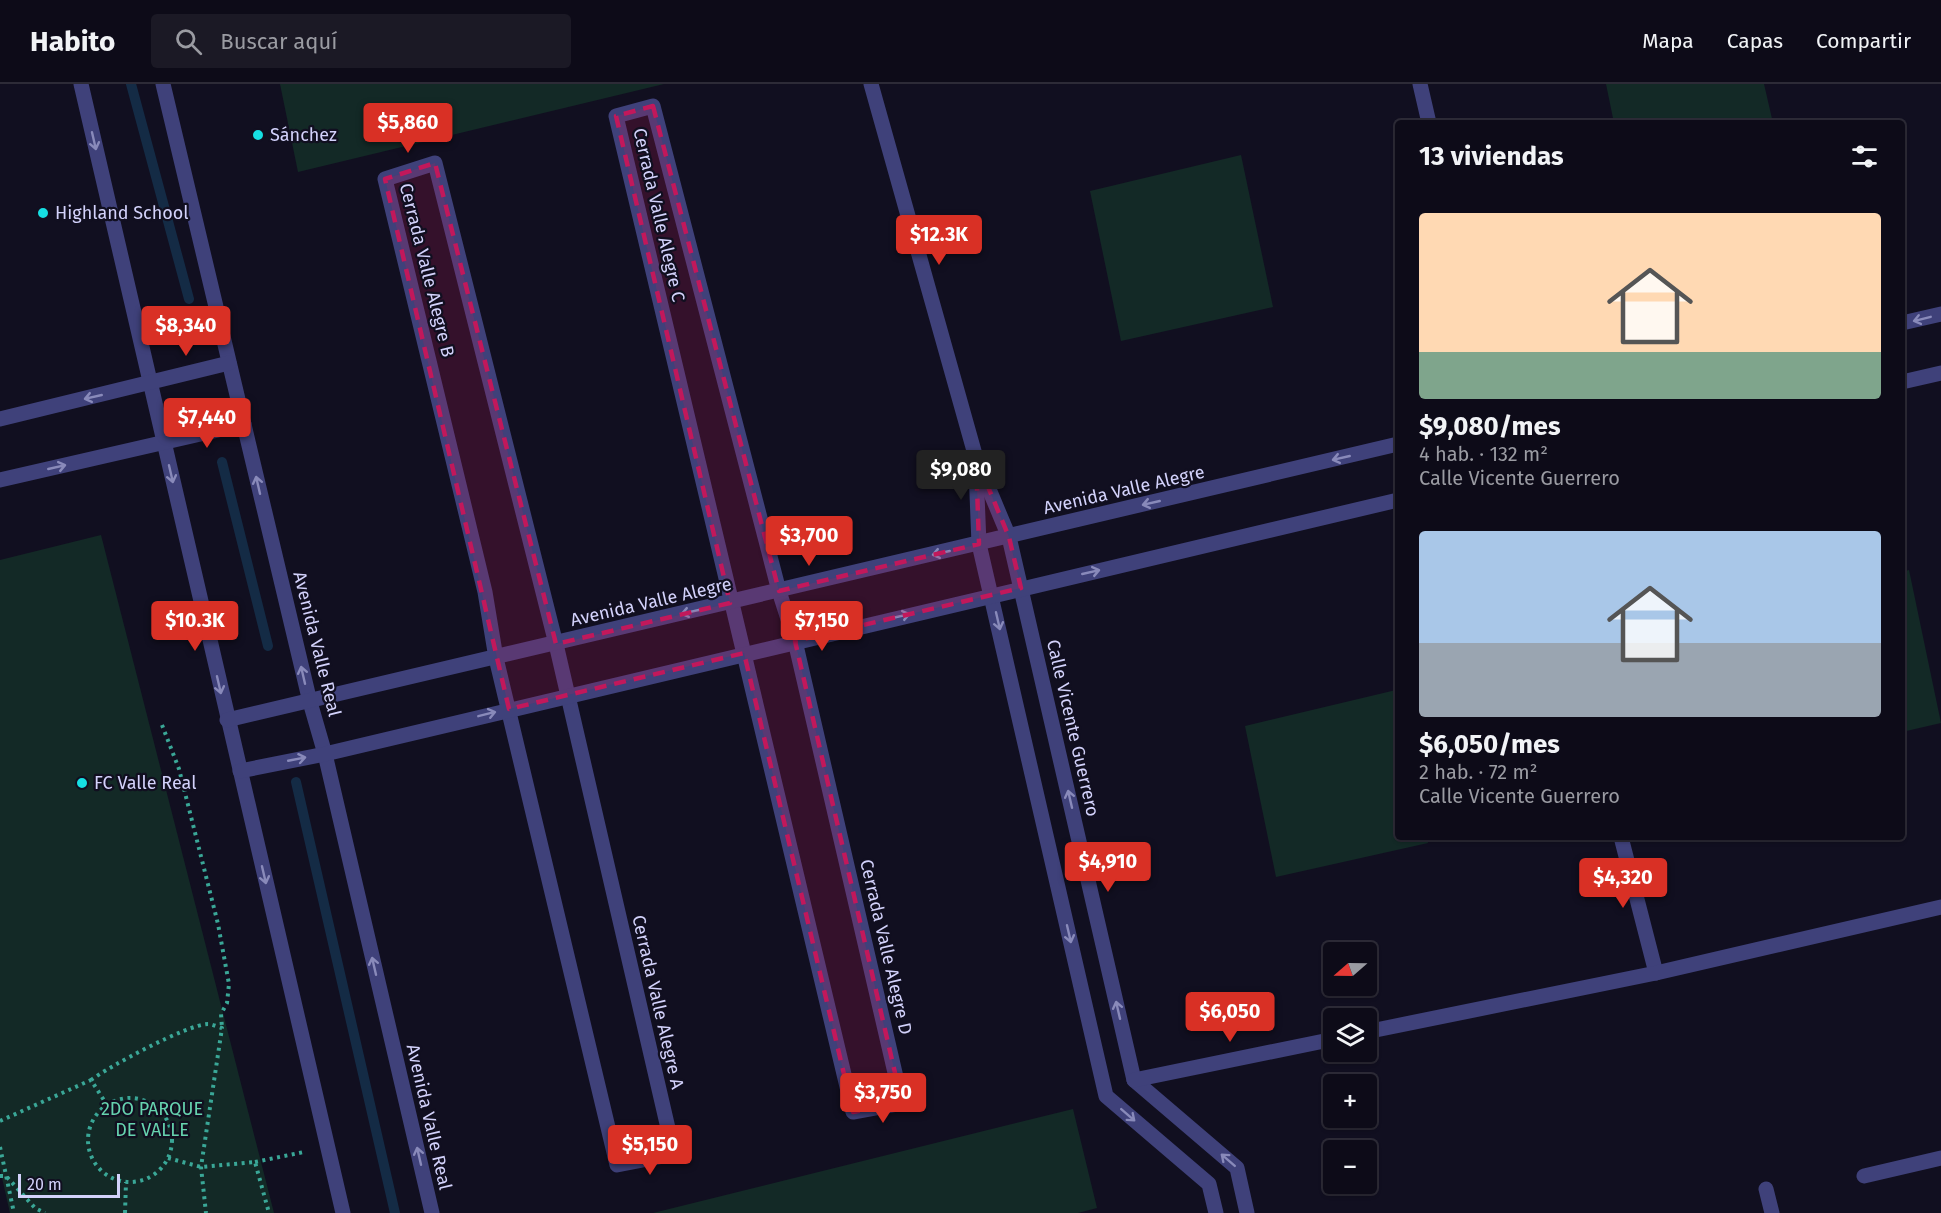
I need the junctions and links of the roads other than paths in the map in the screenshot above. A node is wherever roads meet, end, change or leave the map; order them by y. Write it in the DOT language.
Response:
graph roads {
  1 [pos="81,84"];
  2 [pos="163,84"];
  3 [pos="871,84"];
  4 [pos="1420,84"];
  5 [pos="1428,120"];
  6 [pos="1941,314"];
  7 [pos="1905,322"];
  8 [pos="230,363"];
  9 [pos="1941,373"];
  10 [pos="1905,381"];
  11 [pos="150,384"];
  12 [pos="0,419"];
  13 [pos="244,424"];
  14 [pos="164,442"];
  15 [pos="1395,445"];
  16 [pos="976,458"];
  17 [pos="0,480"];
  18 [pos="1395,501"];
  19 [pos="1009,537"];
  20 [pos="979,544"];
  21 [pos="1022,588"];
  22 [pos="779,591"];
  23 [pos="992,595"];
  24 [pos="730,603"];
  25 [pos="795,641"];
  26 [pos="556,644"];
  27 [pos="744,653"];
  28 [pos="496,658"];
  29 [pos="566,695"];
  30 [pos="310,702"];
  31 [pos="509,709"];
  32 [pos="227,720"];
  33 [pos="325,754"];
  34 [pos="240,771"];
  35 [pos="1622,840"];
  36 [pos="1941,907"];
  37 [pos="1656,973"];
  38 [pos="1377,1030"];
  39 [pos="1323,1041"];
  40 [pos="1134,1080"];
  41 [pos="1941,1158"];
  42 [pos="1864,1176"];
  43 [pos="1766,1190"];
  44 [pos="343,1213"];
  45 [pos="432,1213"];
  46 [pos="1216,1213"];
  47 [pos="1247,1213"];
  48 [pos="1772,1213"];
  1 -- 11 [label="street, one-way"];
  2 -- 8 [label="street, Avenida Valle Real"];
  3 -- 16 [label="street, Calle Vicente Guerrero"];
  4 -- 5 [label="street"];
  6 -- 7 [label="street, one-way"];
  8 -- 11 [label="street"];
  8 -- 13 [label="street, Avenida Valle Real"];
  9 -- 10 [label="street"];
  11 -- 12 [label="street, one-way"];
  11 -- 14 [label="street"];
  13 -- 14 [label="street"];
  30 -- 13 [label="street, Avenida Valle Real, one-way"];
  17 -- 14 [label="street, one-way"];
  14 -- 32 [label="street, one-way"];
  15 -- 19 [label="street, Avenida Valle Alegre, one-way"];
  16 -- 19 [label="street, Calle Vicente Guerrero"];
  16 -- 20 [label="street, Calle Vicente Guerrero"];
  21 -- 18 [label="street, one-way"];
  19 -- 20 [label="street, Avenida Valle Alegre"];
  19 -- 21 [label="street, Calle Vicente Guerrero"];
  20 -- 22 [label="street, Avenida Valle Alegre, one-way"];
  20 -- 23 [label="street, Calle Vicente Guerrero"];
  21 -- 23 [label="street"];
  40 -- 21 [label="street, Calle Vicente Guerrero, one-way"];
  22 -- 24 [label="street, Avenida Valle Alegre"];
  22 -- 24 [label="street, Cerrada Valle Alegre C"];
  22 -- 25 [label="street, Cerrada Valle Alegre C"];
  25 -- 23 [label="street, one-way"];
  23 -- 46 [label="street, Calle Vicente Guerrero, one-way"];
  24 -- 26 [label="street, Avenida Valle Alegre, one-way"];
  24 -- 27 [label="street, Cerrada Valle Alegre C"];
  25 -- 27 [label="street"];
  25 -- 27 [label="street, Cerrada Valle Alegre D"];
  26 -- 28 [label="street, Avenida Valle Alegre"];
  26 -- 28 [label="street, Cerrada Valle Alegre B"];
  26 -- 29 [label="street, Cerrada Valle Alegre B"];
  27 -- 29 [label="street"];
  28 -- 30 [label="street, Avenida Valle Alegre"];
  28 -- 31 [label="street, Cerrada Valle Alegre B"];
  29 -- 31 [label="street"];
  29 -- 31 [label="street, Cerrada Valle Alegre A"];
  30 -- 32 [label="street, Avenida Valle Alegre"];
  30 -- 33 [label="street, Avenida Valle Real"];
  33 -- 31 [label="street, one-way"];
  32 -- 34 [label="street"];
  34 -- 33 [label="street, one-way"];
  45 -- 33 [label="street, Avenida Valle Real, one-way"];
  34 -- 44 [label="street, one-way"];
  35 -- 37 [label="street"];
  36 -- 37 [label="street"];
  37 -- 38 [label="street"];
  39 -- 40 [label="street"];
  47 -- 40 [label="street, one-way"];
  41 -- 42 [label="street"];
  43 -- 48 [label="street"];
}
